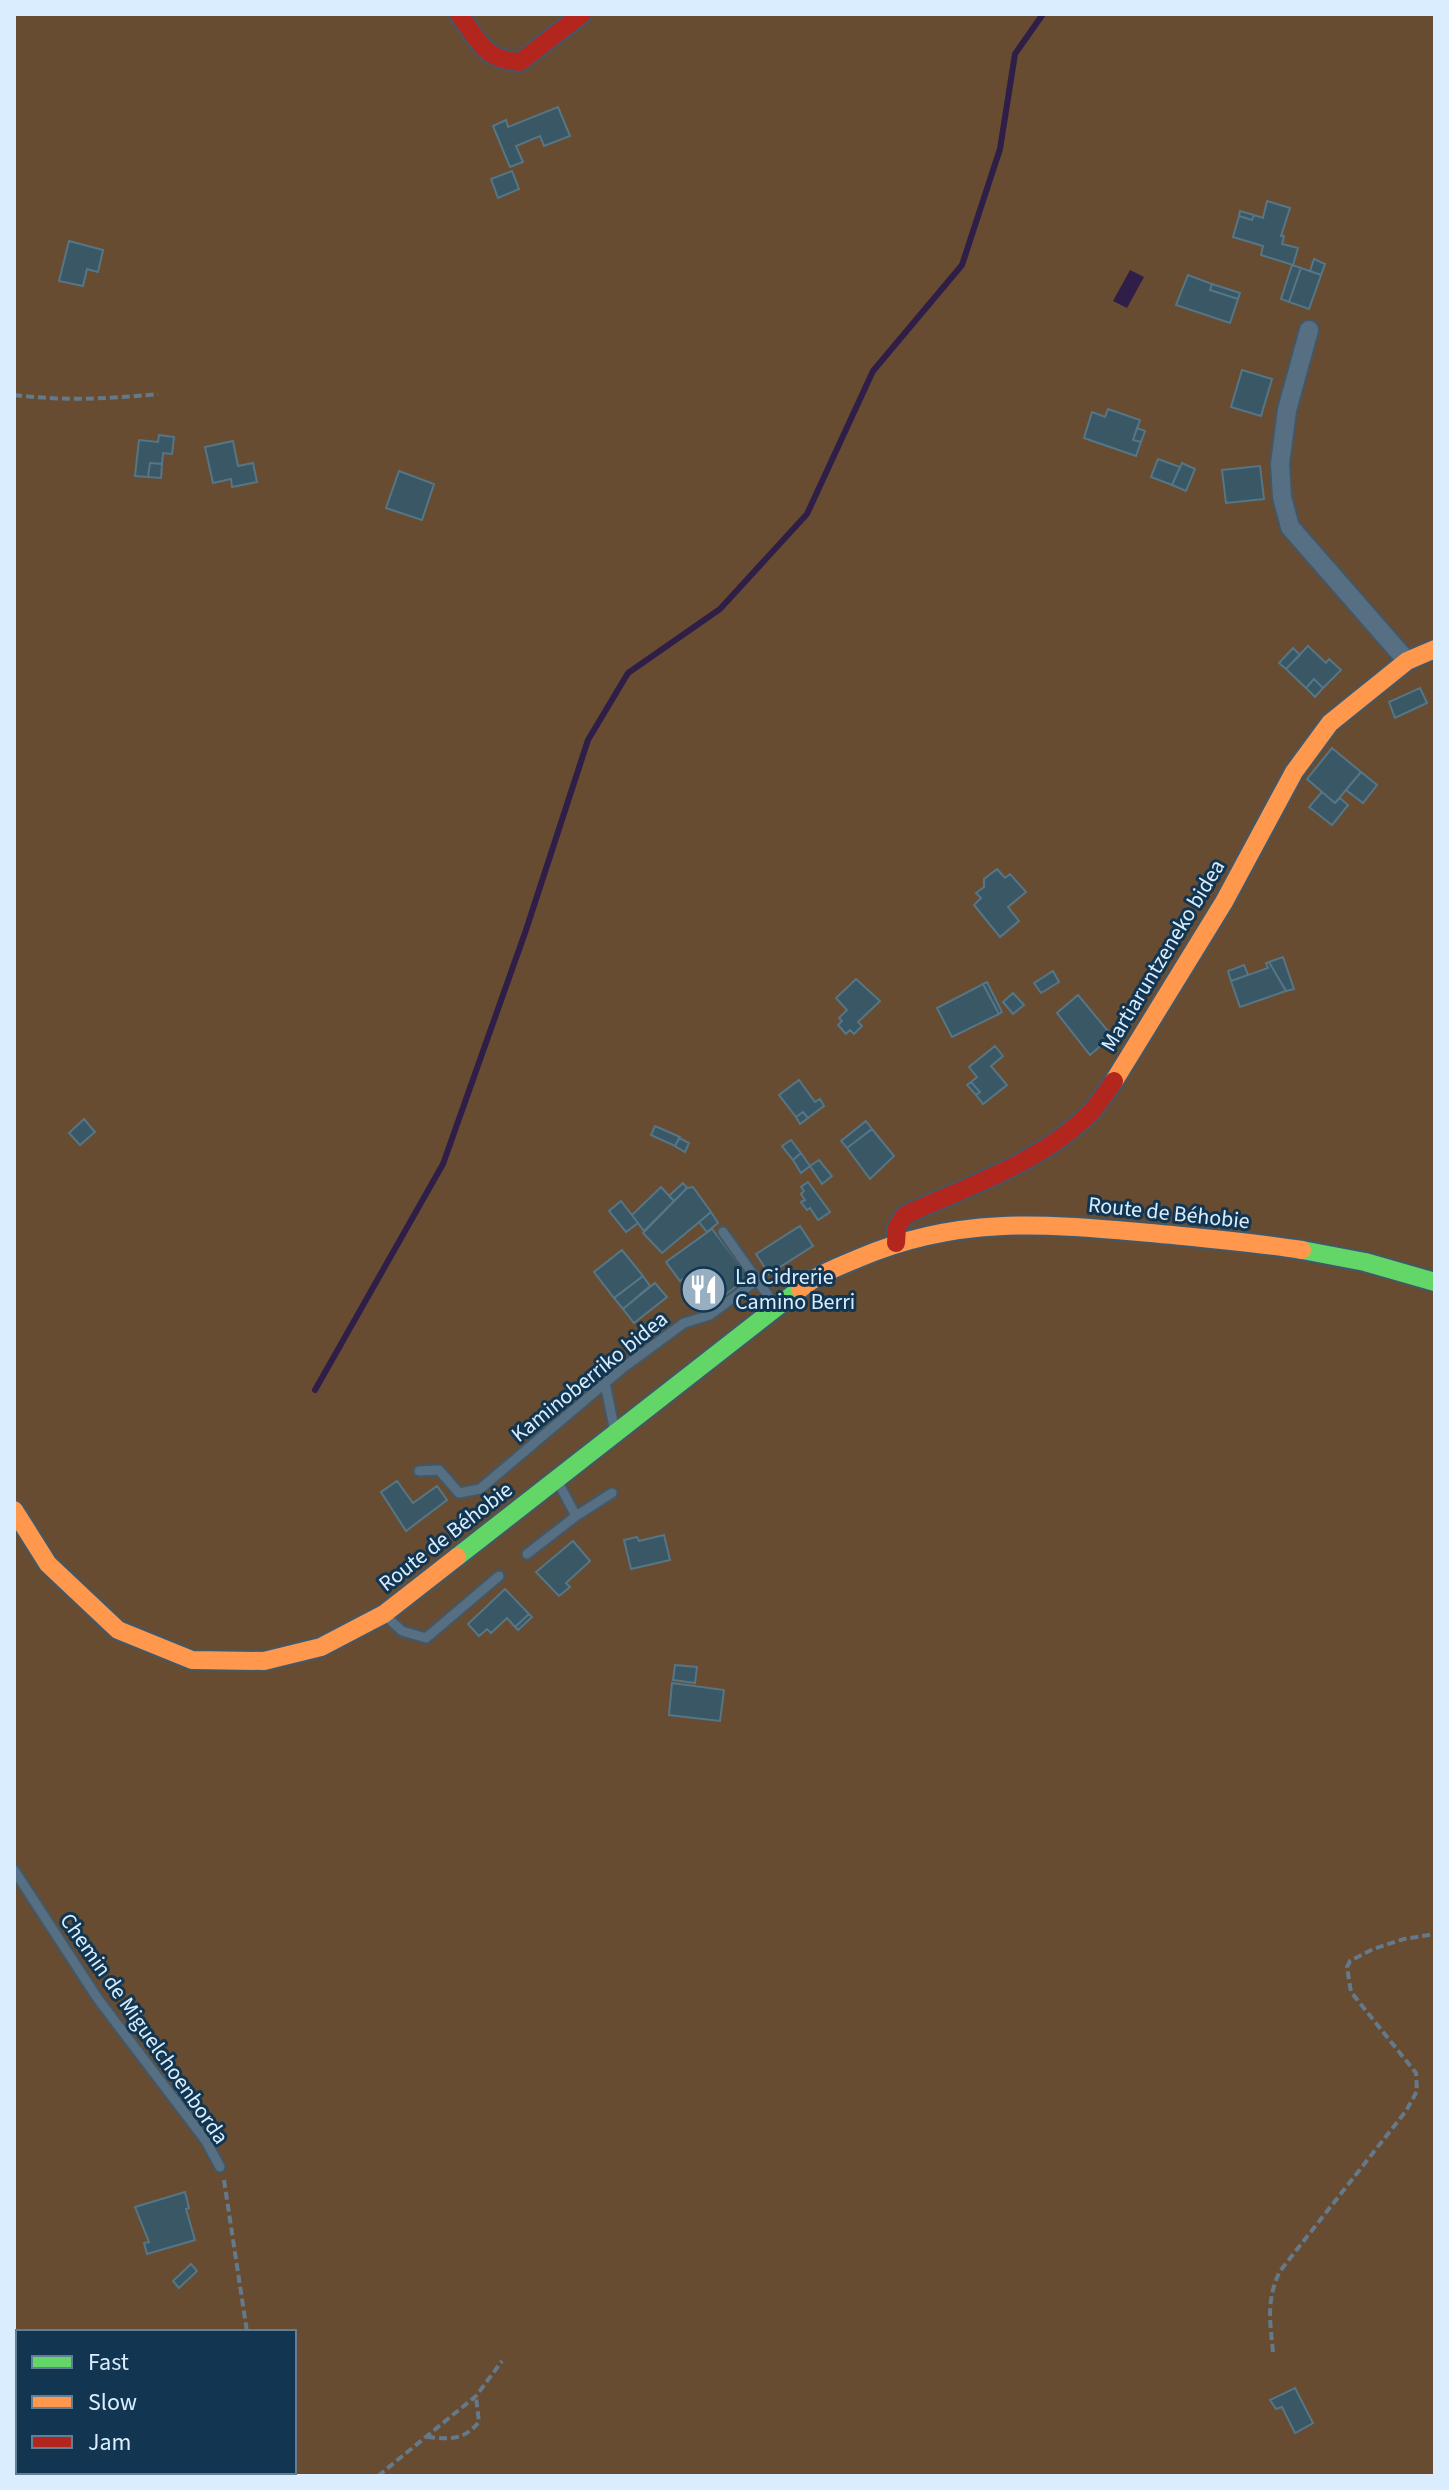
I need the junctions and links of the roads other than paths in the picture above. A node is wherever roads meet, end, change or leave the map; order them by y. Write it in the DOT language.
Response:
graph roads {
  1 [pos="459,14"];
  2 [pos="582,14"];
  3 [pos="1309,330"];
  4 [pos="1435,649"];
  5 [pos="1407,661"];
  6 [pos="723,1232"];
  7 [pos="896,1243"];
  8 [pos="757,1280"];
  9 [pos="1435,1282"];
  10 [pos="1435,1289"];
  11 [pos="776,1307"];
  12 [pos="605,1383"];
  13 [pos="615,1433"];
  14 [pos="419,1471"];
  15 [pos="556,1479"];
  16 [pos="612,1493"];
  17 [pos="14,1510"];
  18 [pos="576,1516"];
  19 [pos="527,1554"];
  20 [pos="499,1576"];
  21 [pos="384,1614"];
  22 [pos="14,1870"];
  23 [pos="220,2167"];
  1 -- 2 [label="main road"];
  3 -- 5 [label="street"];
  4 -- 5 [label="main road, Martiaruntzeneko bidea"];
  5 -- 7 [label="main road, Martiaruntzeneko bidea"];
  6 -- 8 [label="lane"];
  7 -- 9 [label="main road, Route de Béhobie"];
  7 -- 10 [label="main road, Route de Béhobie"];
  7 -- 11 [label="main road, Route de Béhobie"];
  8 -- 11 [label="lane"];
  8 -- 12 [label="lane, Kaminoberriko bidea"];
  11 -- 13 [label="main road, Route de Béhobie"];
  12 -- 13 [label="lane"];
  12 -- 14 [label="lane, Kaminoberriko bidea"];
  13 -- 15 [label="main road, Route de Béhobie"];
  15 -- 18 [label="lane"];
  15 -- 21 [label="main road, Route de Béhobie"];
  16 -- 18 [label="lane"];
  17 -- 21 [label="main road, Route de Béhobie"];
  18 -- 19 [label="lane"];
  20 -- 21 [label="lane"];
  22 -- 23 [label="lane, Chemin de Miguelchoenborda"];
}
